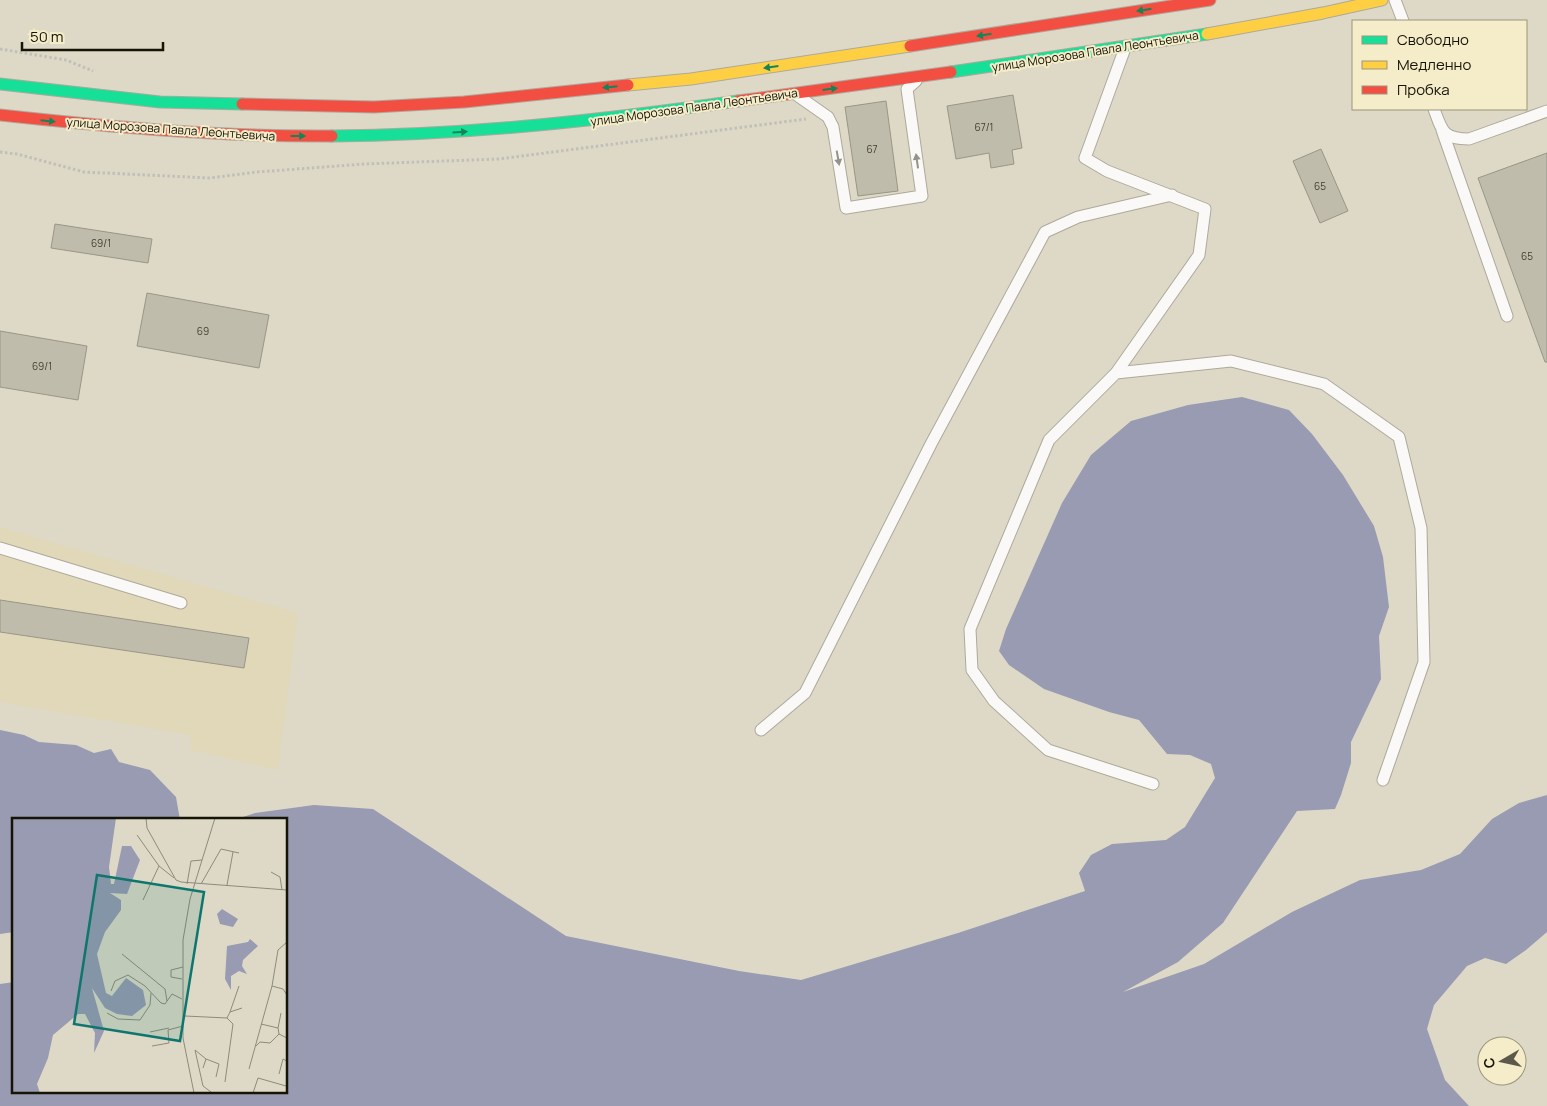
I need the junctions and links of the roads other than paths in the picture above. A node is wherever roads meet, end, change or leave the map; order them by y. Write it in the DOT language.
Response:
graph roads {
  1 [pos="1210,0"];
  2 [pos="1382,0"];
  3 [pos="1395,0"];
  4 [pos="1403,20"];
  5 [pos="1126,47"];
  6 [pos="921,76"];
  7 [pos="0,84"];
  8 [pos="794,93"];
  9 [pos="1434,110"];
  10 [pos="1547,111"];
  11 [pos="0,115"];
  12 [pos="1442,130"];
  13 [pos="1172,195"];
  14 [pos="1507,316"];
  15 [pos="1116,374"];
  16 [pos="0,548"];
  17 [pos="181,603"];
  18 [pos="761,730"];
  19 [pos="1384,780"];
  20 [pos="1153,784"];
  1 -- 7 [label="main road, one-way"];
  2 -- 5 [label="main road, улица Морозова Павла Леонтьевича"];
  3 -- 4 [label="lane"];
  5 -- 6 [label="main road, улица Морозова Павла Леонтьевича"];
  5 -- 13 [label="lane"];
  8 -- 6 [label="main road, улица Морозова Павла Леонтьевича, one-way"];
  8 -- 6 [label="lane, one-way"];
  11 -- 8 [label="main road, улица Морозова Павла Леонтьевича, one-way"];
  9 -- 12 [label="lane"];
  10 -- 12 [label="lane"];
  12 -- 14 [label="lane"];
  13 -- 15 [label="lane"];
  13 -- 18 [label="lane"];
  15 -- 19 [label="lane"];
  15 -- 20 [label="lane"];
  16 -- 17 [label="lane"];
}
